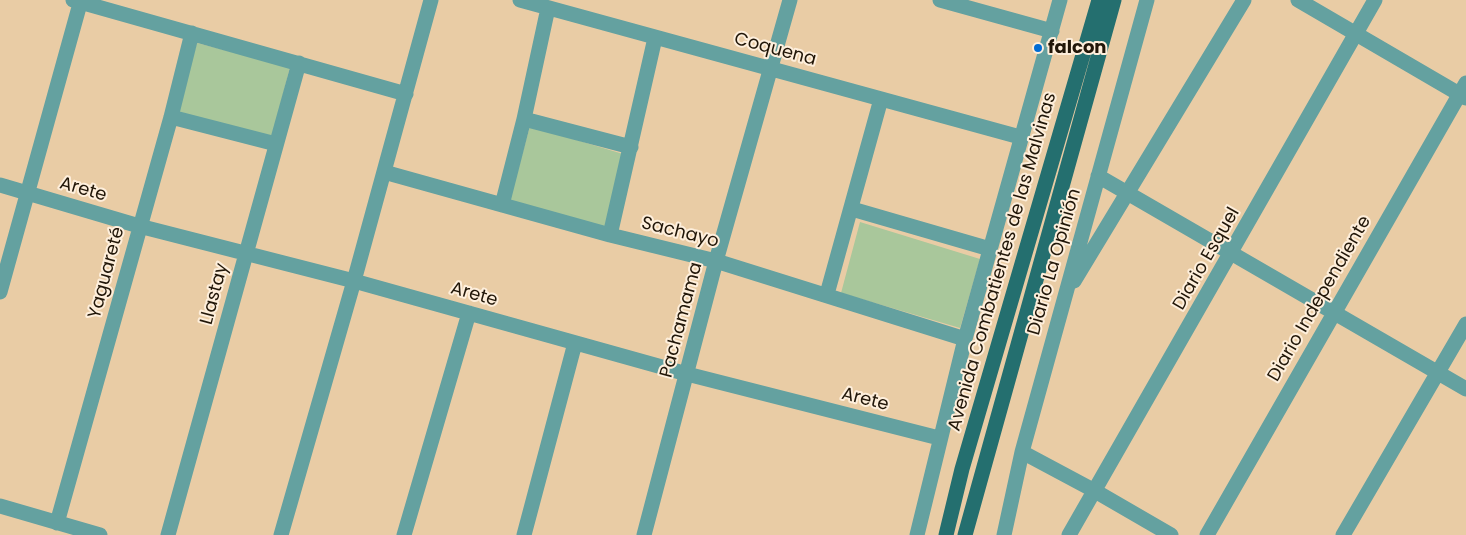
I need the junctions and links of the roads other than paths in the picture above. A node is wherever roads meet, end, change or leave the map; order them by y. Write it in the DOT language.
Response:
graph roads {
  1 [pos="431,0"];
  2 [pos="520,0"];
  3 [pos="790,0"];
  4 [pos="940,0"];
  5 [pos="1060,0"];
  6 [pos="1098,0"];
  7 [pos="1114,0"];
  8 [pos="1147,0"];
  9 [pos="1244,0"];
  10 [pos="1298,0"];
  11 [pos="1375,0"];
  12 [pos="78,1"];
  13 [pos="548,8"];
  14 [pos="1052,31"];
  15 [pos="1356,32"];
  16 [pos="192,33"];
  17 [pos="656,38"];
  18 [pos="299,63"];
  19 [pos="769,67"];
  20 [pos="1464,91"];
  21 [pos="406,94"];
  22 [pos="881,99"];
  23 [pos="171,117"];
  24 [pos="524,120"];
  25 [pos="1020,137"];
  26 [pos="276,144"];
  27 [pos="631,147"];
  28 [pos="384,172"];
  29 [pos="1098,176"];
  30 [pos="0,185"];
  31 [pos="1129,192"];
  32 [pos="28,193"];
  33 [pos="502,205"];
  34 [pos="852,209"];
  35 [pos="139,226"];
  36 [pos="610,235"];
  37 [pos="990,249"];
  38 [pos="246,254"];
  39 [pos="1232,254"];
  40 [pos="716,261"];
  41 [pos="354,281"];
  42 [pos="0,292"];
  43 [pos="827,294"];
  44 [pos="1064,298"];
  45 [pos="469,313"];
  46 [pos="1333,314"];
  47 [pos="1466,324"];
  48 [pos="965,339"];
  49 [pos="575,343"];
  50 [pos="1438,373"];
  51 [pos="687,374"];
  52 [pos="1466,389"];
  53 [pos="939,438"];
  54 [pos="1022,452"];
  55 [pos="1095,491"];
  56 [pos="0,506"];
  57 [pos="58,523"];
  58 [pos="100,535"];
  59 [pos="168,535"];
  60 [pos="281,535"];
  61 [pos="404,535"];
  62 [pos="524,535"];
  63 [pos="644,535"];
  64 [pos="918,535"];
  65 [pos="946,535"];
  66 [pos="965,535"];
  67 [pos="1004,535"];
  68 [pos="1069,535"];
  69 [pos="1171,535"];
  70 [pos="1207,535"];
  71 [pos="1343,535"];
  1 -- 21 [label="street"];
  2 -- 13 [label="street, Coquena"];
  3 -- 19 [label="street, Pachamama"];
  4 -- 14 [label="street"];
  5 -- 14 [label="street"];
  6 -- 65 [label="main road, Avenida Combatientes de las Malvinas"];
  7 -- 66 [label="main road, Avenida Combatientes de las Malvinas"];
  8 -- 29 [label="street, Diario La Opinión"];
  9 -- 31 [label="street"];
  10 -- 15 [label="street"];
  11 -- 15 [label="street, Diario Esquel"];
  12 -- 16 [label="street"];
  12 -- 32 [label="street"];
  13 -- 17 [label="street, Coquena"];
  13 -- 24 [label="street"];
  14 -- 25 [label="street"];
  15 -- 20 [label="street"];
  15 -- 39 [label="street, Diario Esquel"];
  16 -- 18 [label="street"];
  16 -- 23 [label="street, Yaguareté"];
  17 -- 19 [label="street, Coquena"];
  17 -- 27 [label="street"];
  18 -- 21 [label="street"];
  18 -- 26 [label="street, Llastay"];
  19 -- 22 [label="street, Coquena"];
  19 -- 40 [label="street, Pachamama"];
  20 -- 46 [label="street, Diario Independiente"];
  21 -- 28 [label="street"];
  22 -- 25 [label="street, Coquena"];
  22 -- 34 [label="street"];
  23 -- 26 [label="street"];
  23 -- 35 [label="street, Yaguareté"];
  24 -- 27 [label="street"];
  24 -- 33 [label="street"];
  25 -- 37 [label="street"];
  26 -- 38 [label="street, Llastay"];
  27 -- 36 [label="street"];
  28 -- 33 [label="street, Sachayo"];
  28 -- 41 [label="street"];
  29 -- 31 [label="street"];
  29 -- 44 [label="street, Diario La Opinión"];
  30 -- 32 [label="street, Arete"];
  31 -- 39 [label="street"];
  31 -- 44 [label="street"];
  32 -- 35 [label="street, Arete"];
  32 -- 42 [label="street"];
  33 -- 36 [label="street, Sachayo"];
  34 -- 37 [label="street"];
  34 -- 43 [label="street"];
  35 -- 38 [label="street, Arete"];
  35 -- 57 [label="street, Yaguareté"];
  36 -- 40 [label="street, Sachayo"];
  37 -- 48 [label="street"];
  38 -- 41 [label="street, Arete"];
  38 -- 59 [label="street, Llastay"];
  39 -- 46 [label="street"];
  39 -- 55 [label="street, Diario Esquel"];
  40 -- 43 [label="street, Sachayo"];
  40 -- 51 [label="street, Pachamama"];
  41 -- 45 [label="street, Arete"];
  41 -- 60 [label="street"];
  43 -- 48 [label="street, Sachayo"];
  44 -- 54 [label="street, Diario La Opinión"];
  45 -- 49 [label="street, Arete"];
  45 -- 61 [label="street"];
  46 -- 50 [label="street"];
  46 -- 70 [label="street, Diario Independiente"];
  47 -- 50 [label="street"];
  48 -- 53 [label="street"];
  49 -- 51 [label="street, Arete"];
  49 -- 62 [label="street"];
  50 -- 52 [label="street"];
  50 -- 71 [label="street"];
  51 -- 53 [label="street, Arete"];
  51 -- 63 [label="street, Pachamama"];
  53 -- 64 [label="street"];
  54 -- 55 [label="street"];
  54 -- 67 [label="street, Diario La Opinión"];
  55 -- 68 [label="street, Diario Esquel"];
  55 -- 69 [label="street"];
  56 -- 57 [label="street"];
  57 -- 58 [label="street"];
}
